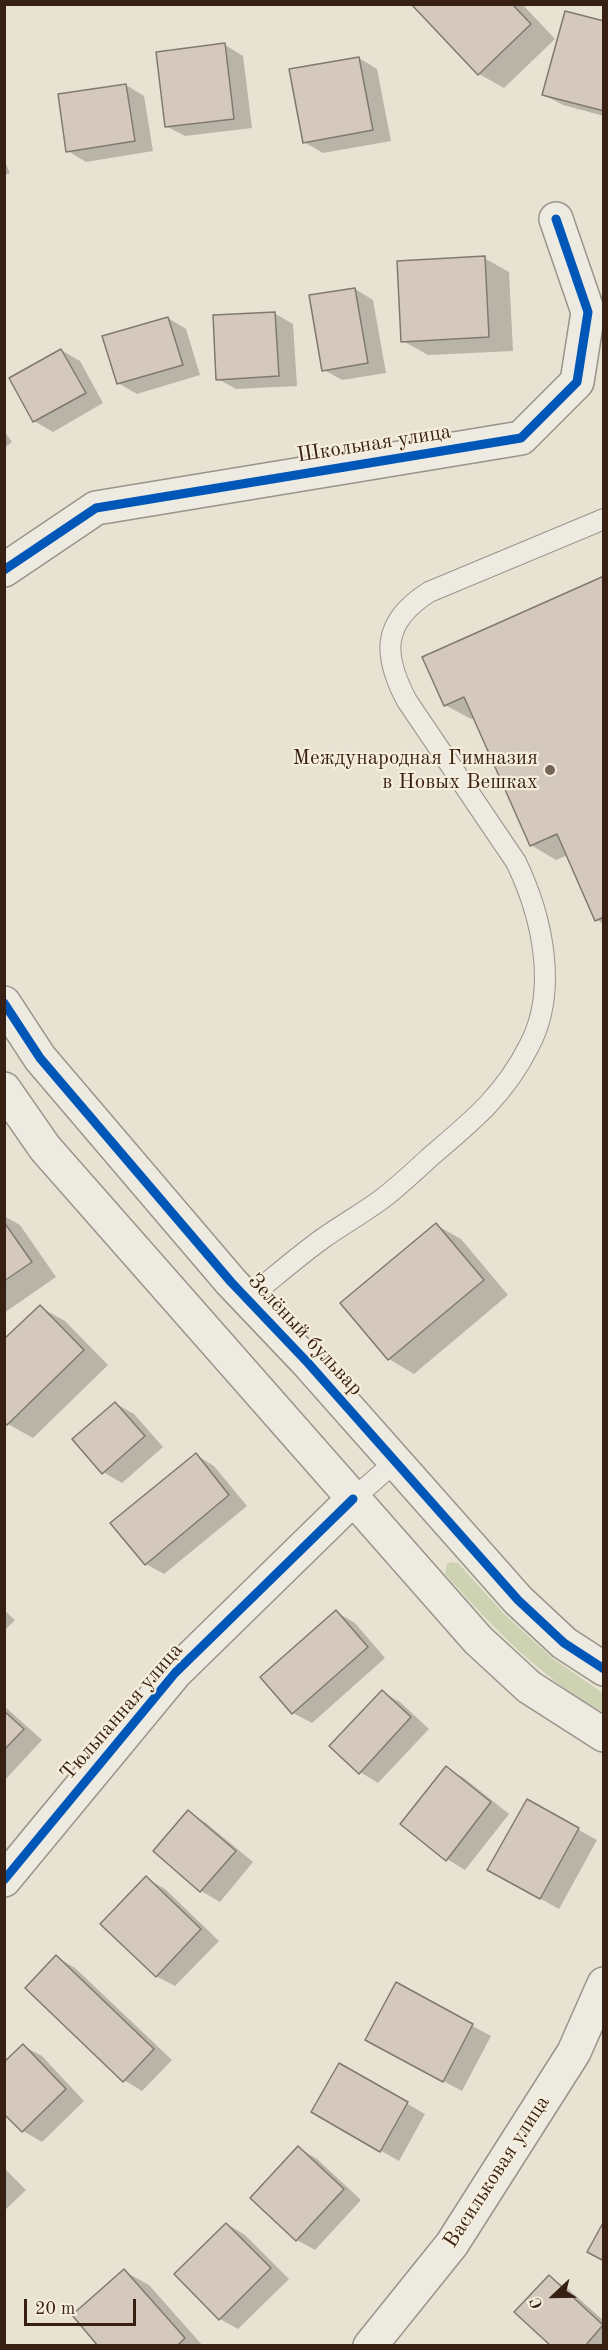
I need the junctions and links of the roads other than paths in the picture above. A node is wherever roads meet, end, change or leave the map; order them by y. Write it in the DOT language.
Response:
graph roads {
  1 [pos="556,219"];
  2 [pos="603,519"];
  3 [pos="4,570"];
  4 [pos="4,1003"];
  5 [pos="4,1089"];
  6 [pos="248,1299"];
  7 [pos="395,1462"];
  8 [pos="353,1500"];
  9 [pos="603,1669"];
  10 [pos="603,1735"];
  11 [pos="4,1880"];
  12 [pos="603,1984"];
  13 [pos="370,2346"];
  1 -- 3 [label="street, Школьная улица"];
  2 -- 6 [label="lane"];
  4 -- 6 [label="street, Зелёный бульвар"];
  5 -- 8 [label="street"];
  6 -- 7 [label="street, Зелёный бульвар"];
  7 -- 8 [label="lane"];
  7 -- 9 [label="street, Зелёный бульвар"];
  8 -- 10 [label="street"];
  8 -- 11 [label="street, Тюльпанная улица"];
  12 -- 13 [label="street, Васильковая улица"];
}
